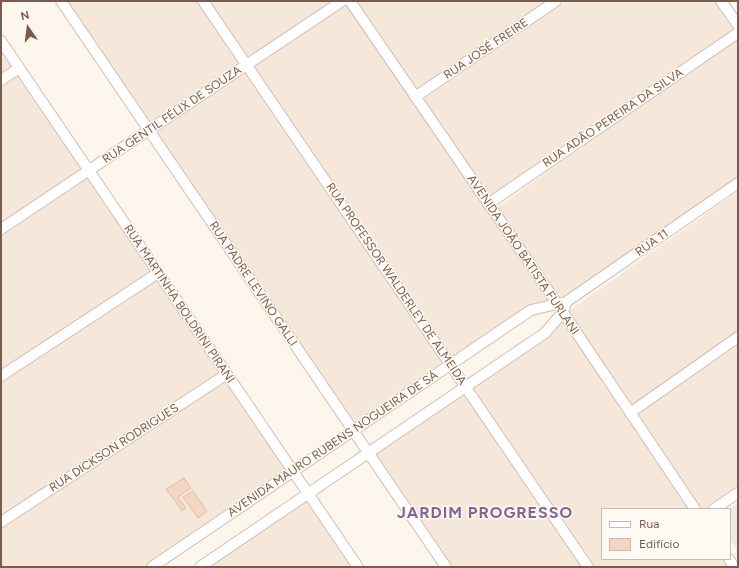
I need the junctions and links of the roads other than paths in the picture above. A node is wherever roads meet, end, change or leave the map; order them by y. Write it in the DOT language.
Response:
graph roads {
  1 [pos="61,1"];
  2 [pos="203,1"];
  3 [pos="342,1"];
  4 [pos="350,1"];
  5 [pos="556,1"];
  6 [pos="721,1"];
  7 [pos="738,25"];
  8 [pos="738,33"];
  9 [pos="1,41"];
  10 [pos="246,65"];
  11 [pos="19,68"];
  12 [pos="1,80"];
  13 [pos="416,97"];
  14 [pos="149,130"];
  15 [pos="89,171"];
  16 [pos="738,183"];
  17 [pos="488,204"];
  18 [pos="1,230"];
  19 [pos="158,273"];
  20 [pos="562,307"];
  21 [pos="738,337"];
  22 [pos="451,365"];
  23 [pos="227,374"];
  24 [pos="1,376"];
  25 [pos="466,386"];
  26 [pos="630,413"];
  27 [pos="353,431"];
  28 [pos="368,454"];
  29 [pos="293,472"];
  30 [pos="738,493"];
  31 [pos="308,494"];
  32 [pos="694,508"];
  33 [pos="716,508"];
  34 [pos="1,522"];
  35 [pos="152,567"];
  36 [pos="200,567"];
  37 [pos="358,567"];
  38 [pos="446,567"];
  39 [pos="588,567"];
  1 -- 14 [label="street, RUA PADRE LEVINO GALLI"];
  2 -- 10 [label="street, RUA PROFESSOR WALDERLEY DE ALMEIDA"];
  3 -- 10 [label="street, RUA GENTIL FÉLIX DE SOUZA"];
  4 -- 13 [label="street, AVENIDA JOÃO BATISTA FURLANI"];
  5 -- 13 [label="street, RUA JOSÉ FREIRE"];
  6 -- 7 [label="street"];
  8 -- 17 [label="street, RUA ADÃO PEREIRA DA SILVA"];
  9 -- 11 [label="street, RUA MARTINHA BOLDRINI PIRANI"];
  10 -- 14 [label="street, RUA GENTIL FÉLIX DE SOUZA"];
  10 -- 22 [label="street, RUA PROFESSOR WALDERLEY DE ALMEIDA"];
  11 -- 12 [label="street"];
  11 -- 15 [label="street, RUA MARTINHA BOLDRINI PIRANI"];
  13 -- 17 [label="street, AVENIDA JOÃO BATISTA FURLANI"];
  14 -- 15 [label="street, RUA GENTIL FÉLIX DE SOUZA"];
  14 -- 27 [label="street, RUA PADRE LEVINO GALLI"];
  15 -- 18 [label="street, RUA GENTIL FÉLIX DE SOUZA"];
  15 -- 19 [label="street, RUA MARTINHA BOLDRINI PIRANI"];
  16 -- 20 [label="street, RUA 11"];
  17 -- 20 [label="street, AVENIDA JOÃO BATISTA FURLANI"];
  19 -- 23 [label="street, RUA MARTINHA BOLDRINI PIRANI"];
  19 -- 24 [label="street"];
  20 -- 22 [label="street, AVENIDA MAURO RUBENS NOGUEIRA DE SÁ"];
  20 -- 25 [label="street"];
  20 -- 26 [label="street, AVENIDA JOÃO BATISTA FURLANI"];
  21 -- 26 [label="street"];
  22 -- 25 [label="street, RUA PROFESSOR WALDERLEY DE ALMEIDA"];
  22 -- 27 [label="street, AVENIDA MAURO RUBENS NOGUEIRA DE SÁ"];
  23 -- 29 [label="street, RUA MARTINHA BOLDRINI PIRANI"];
  23 -- 34 [label="street, RUA DICKSON RODRIGUES"];
  25 -- 28 [label="street"];
  25 -- 39 [label="street, RUA PROFESSOR WALDERLEY DE ALMEIDA"];
  26 -- 32 [label="street, AVENIDA JOÃO BATISTA FURLANI"];
  27 -- 28 [label="street, RUA PADRE LEVINO GALLI"];
  27 -- 29 [label="street, AVENIDA MAURO RUBENS NOGUEIRA DE SÁ"];
  28 -- 31 [label="street"];
  28 -- 38 [label="street, RUA PADRE LEVINO GALLI"];
  29 -- 31 [label="street, RUA MARTINHA BOLDRINI PIRANI"];
  29 -- 35 [label="street, AVENIDA MAURO RUBENS NOGUEIRA DE SÁ"];
  30 -- 33 [label="street"];
  31 -- 36 [label="street"];
  31 -- 37 [label="street, RUA MARTINHA BOLDRINI PIRANI"];
}
